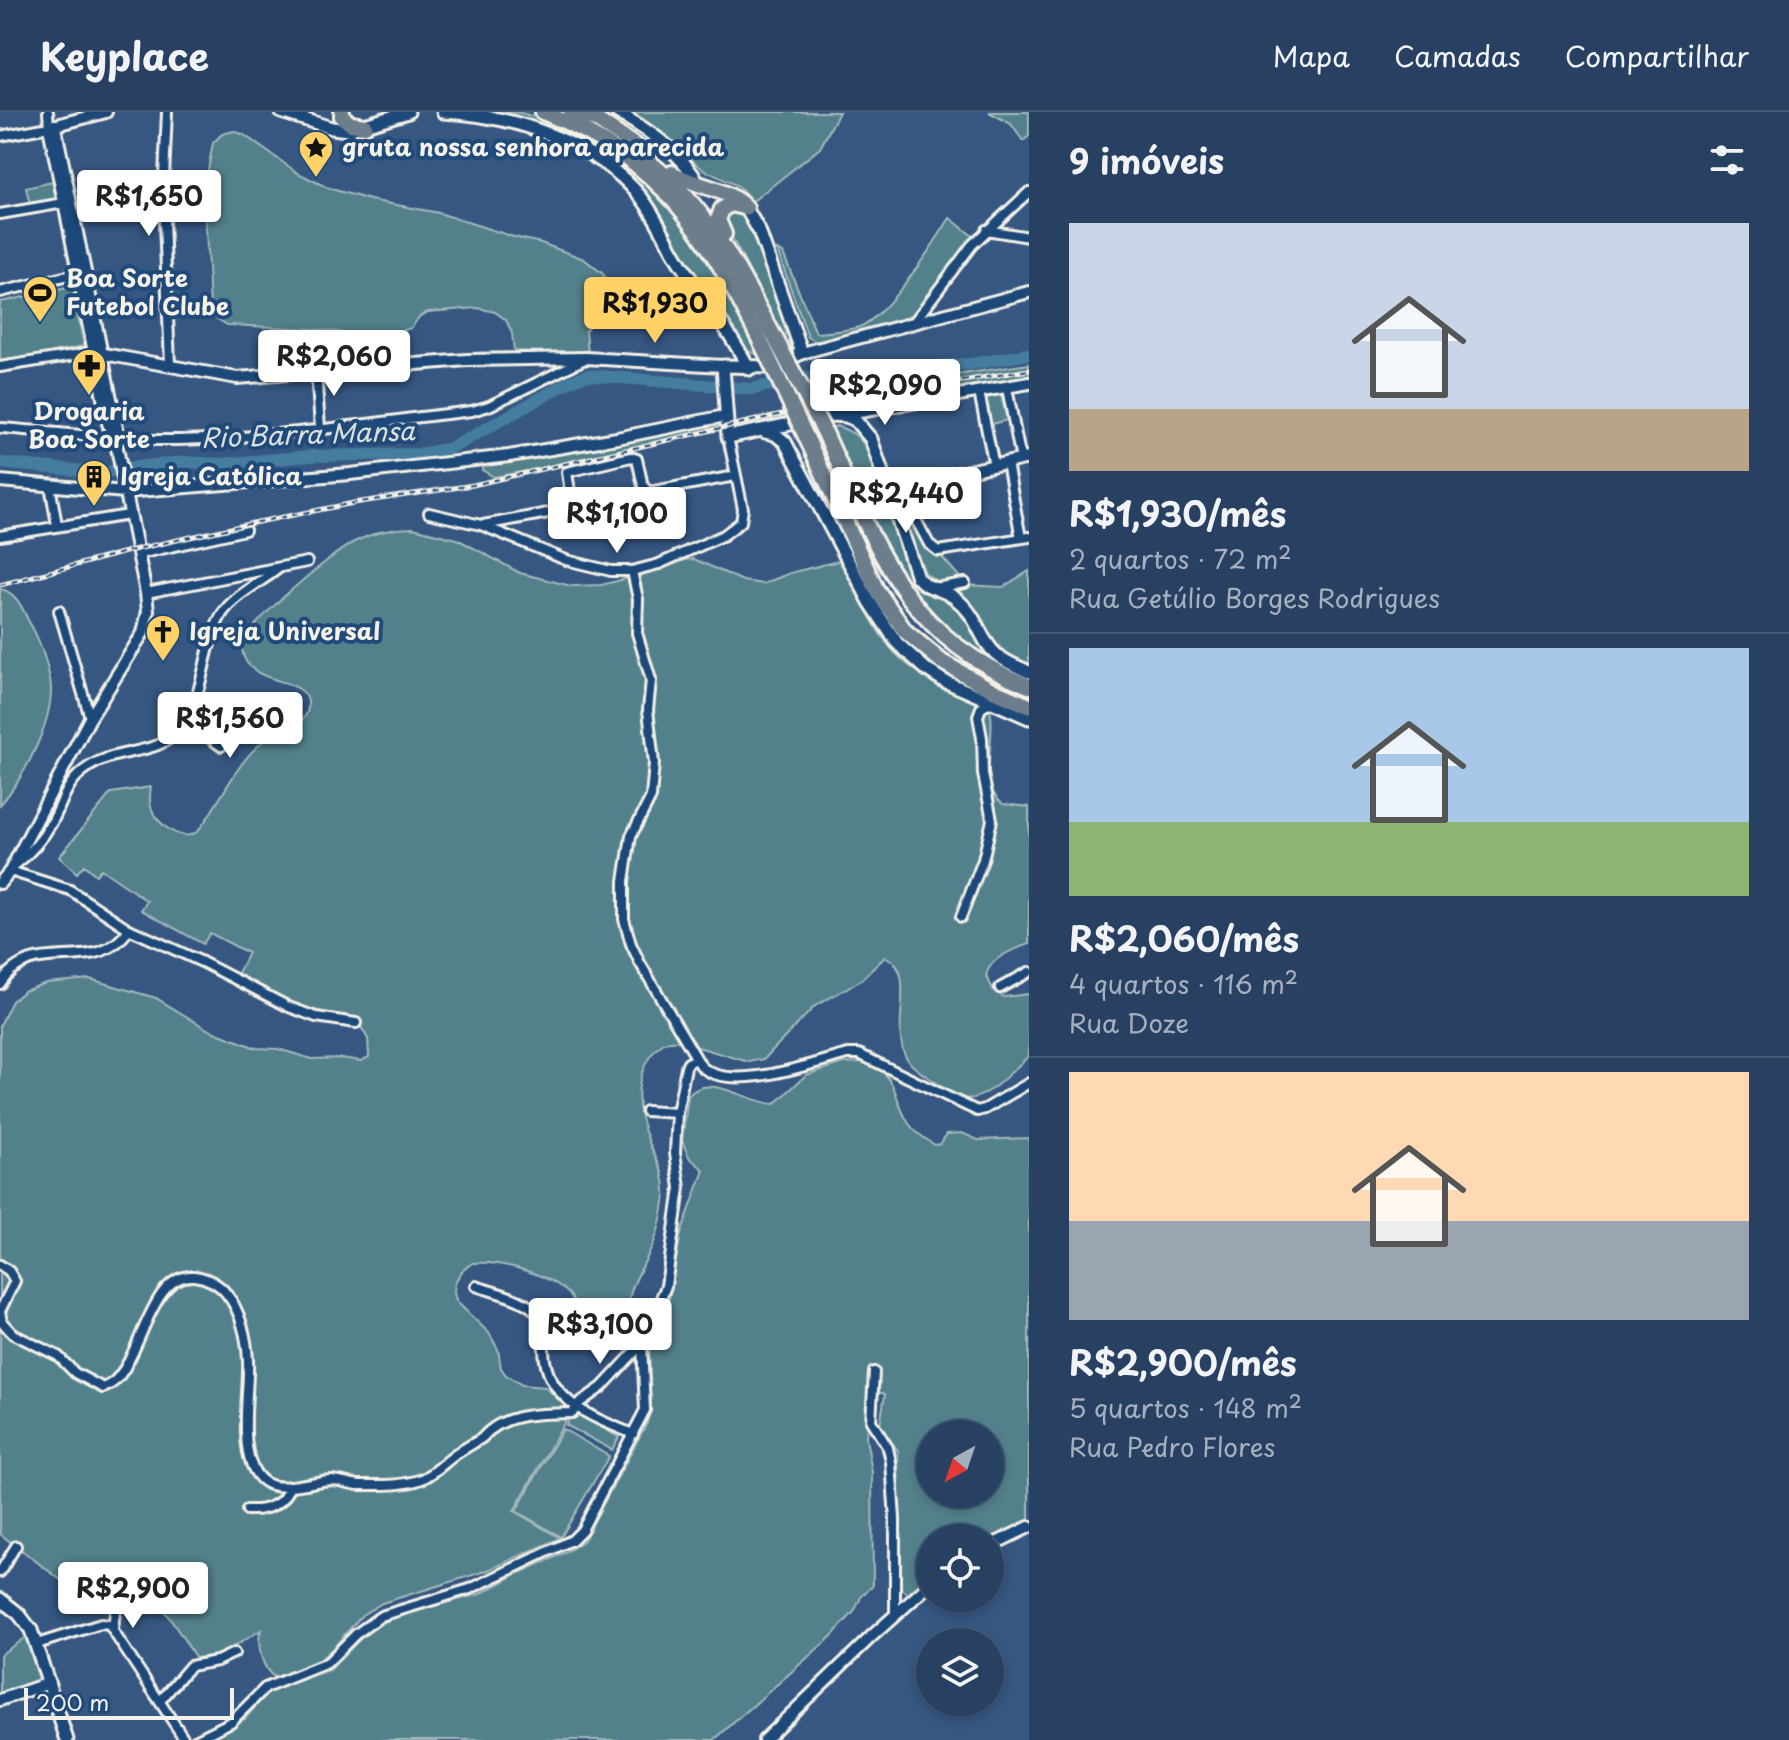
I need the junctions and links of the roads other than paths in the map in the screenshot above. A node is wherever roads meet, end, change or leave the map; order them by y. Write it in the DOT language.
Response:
graph roads {
  1 [pos="106,112"];
  2 [pos="167,112"];
  3 [pos="281,112"];
  4 [pos="342,112"];
  5 [pos="408,112"];
  6 [pos="443,112"];
  7 [pos="529,112"];
  8 [pos="543,112"];
  9 [pos="570,112"];
  10 [pos="617,112"];
  11 [pos="50,120"];
  12 [pos="365,126"];
  13 [pos="0,136"];
  14 [pos="649,173"];
  15 [pos="699,185"];
  16 [pos="1029,192"];
  17 [pos="67,202"];
  18 [pos="746,208"];
  19 [pos="0,214"];
  20 [pos="986,230"];
  21 [pos="1029,237"];
  22 [pos="81,273"];
  23 [pos="0,292"];
  24 [pos="1029,292"];
  25 [pos="914,322"];
  26 [pos="768,340"];
  27 [pos="314,341"];
  28 [pos="98,352"];
  29 [pos="802,353"];
  30 [pos="586,358"];
  31 [pos="170,364"];
  32 [pos="0,367"];
  33 [pos="749,369"];
  34 [pos="723,371"];
  35 [pos="315,372"];
  36 [pos="1029,383"];
  37 [pos="1007,388"];
  38 [pos="979,392"];
  39 [pos="839,415"];
  40 [pos="725,416"];
  41 [pos="795,425"];
  42 [pos="0,428"];
  43 [pos="320,428"];
  44 [pos="755,433"];
  45 [pos="728,437"];
  46 [pos="116,442"];
  47 [pos="789,451"];
  48 [pos="1025,459"];
  49 [pos="1007,463"];
  50 [pos="994,466"];
  51 [pos="735,476"];
  52 [pos="0,481"];
  53 [pos="887,482"];
  54 [pos="50,485"];
  55 [pos="124,487"];
  56 [pos="429,513"];
  57 [pos="129,515"];
  58 [pos="501,522"];
  59 [pos="57,525"];
  60 [pos="481,525"];
  61 [pos="245,530"];
  62 [pos="500,533"];
  63 [pos="0,536"];
  64 [pos="1025,538"];
  65 [pos="139,554"];
  66 [pos="307,562"];
  67 [pos="279,568"];
  68 [pos="632,571"];
  69 [pos="965,583"];
  70 [pos="933,589"];
  71 [pos="146,593"];
  72 [pos="59,611"];
  73 [pos="1029,672"];
  74 [pos="1029,686"];
  75 [pos="990,703"];
  76 [pos="1026,706"];
  77 [pos="271,709"];
  78 [pos="90,718"];
  79 [pos="1029,718"];
  80 [pos="186,721"];
  81 [pos="11,869"];
  82 [pos="0,883"];
  83 [pos="961,917"];
  84 [pos="129,929"];
  85 [pos="1029,972"];
  86 [pos="0,984"];
  87 [pos="1000,988"];
  88 [pos="356,1023"];
  89 [pos="696,1059"];
  90 [pos="1029,1083"];
  91 [pos="646,1111"];
  92 [pos="677,1113"];
  93 [pos="0,1265"];
  94 [pos="476,1286"];
  95 [pos="642,1344"];
  96 [pos="874,1372"];
  97 [pos="576,1407"];
  98 [pos="633,1434"];
  99 [pos="290,1486"];
  100 [pos="247,1510"];
  101 [pos="1029,1527"];
  102 [pos="1004,1539"];
  103 [pos="16,1546"];
  104 [pos="3,1560"];
  105 [pos="0,1572"];
  106 [pos="118,1587"];
  107 [pos="916,1596"];
  108 [pos="0,1599"];
  109 [pos="895,1615"];
  110 [pos="113,1629"];
  111 [pos="37,1644"];
  112 [pos="234,1653"];
  113 [pos="49,1683"];
  114 [pos="0,1700"];
  115 [pos="161,1700"];
  116 [pos="67,1740"];
  117 [pos="185,1740"];
  118 [pos="195,1740"];
  119 [pos="764,1740"];
  1 -- 11 [label="street"];
  2 -- 31 [label="street"];
  3 -- 12 [label="main road"];
  4 -- 12 [label="highway"];
  5 -- 12 [label="main road"];
  6 -- 33 [label="main road"];
  7 -- 14 [label="highway"];
  8 -- 14 [label="highway"];
  9 -- 15 [label="highway"];
  9 -- 26 [label="highway"];
  10 -- 15 [label="main road"];
  11 -- 13 [label="street"];
  11 -- 17 [label="street"];
  14 -- 26 [label="highway"];
  15 -- 18 [label="highway"];
  16 -- 20 [label="street"];
  17 -- 19 [label="street"];
  17 -- 22 [label="street"];
  18 -- 26 [label="highway"];
  18 -- 29 [label="main road"];
  20 -- 21 [label="street"];
  20 -- 25 [label="street"];
  22 -- 23 [label="street"];
  22 -- 28 [label="street"];
  24 -- 25 [label="street"];
  25 -- 29 [label="street"];
  26 -- 74 [label="highway, bridge"];
  26 -- 76 [label="highway, bridge"];
  27 -- 35 [label="street"];
  28 -- 31 [label="street"];
  28 -- 32 [label="street"];
  28 -- 46 [label="street"];
  29 -- 33 [label="main road"];
  30 -- 34 [label="street"];
  30 -- 35 [label="street"];
  30 -- 43 [label="street"];
  31 -- 35 [label="street"];
  33 -- 34 [label="main road"];
  34 -- 40 [label="main road"];
  35 -- 43 [label="street"];
  36 -- 37 [label="street"];
  37 -- 38 [label="street"];
  37 -- 48 [label="street"];
  38 -- 39 [label="street"];
  38 -- 50 [label="street"];
  39 -- 41 [label="main road"];
  39 -- 53 [label="main road"];
  40 -- 45 [label="main road"];
  40 -- 55 [label="street"];
  41 -- 44 [label="main road"];
  41 -- 47 [label="main road"];
  42 -- 46 [label="street"];
  43 -- 46 [label="street"];
  44 -- 45 [label="main road"];
  44 -- 47 [label="main road"];
  45 -- 51 [label="street"];
  46 -- 55 [label="street"];
  47 -- 75 [label="main road"];
  48 -- 49 [label="street"];
  49 -- 50 [label="street"];
  49 -- 64 [label="street"];
  50 -- 53 [label="street"];
  51 -- 58 [label="street"];
  51 -- 68 [label="street"];
  52 -- 54 [label="street"];
  53 -- 64 [label="street"];
  53 -- 70 [label="main road"];
  54 -- 55 [label="street"];
  54 -- 59 [label="street"];
  55 -- 57 [label="street"];
  56 -- 60 [label="street"];
  57 -- 59 [label="street"];
  57 -- 65 [label="street"];
  58 -- 60 [label="street"];
  58 -- 62 [label="street"];
  59 -- 63 [label="street"];
  60 -- 62 [label="street"];
  61 -- 65 [label="street"];
  62 -- 68 [label="street"];
  65 -- 71 [label="street"];
  66 -- 67 [label="street"];
  67 -- 71 [label="street"];
  67 -- 80 [label="street"];
  68 -- 89 [label="street"];
  69 -- 70 [label="street"];
  70 -- 73 [label="main road"];
  71 -- 78 [label="street"];
  72 -- 78 [label="street"];
  75 -- 79 [label="main road"];
  75 -- 83 [label="street"];
  77 -- 80 [label="street"];
  78 -- 81 [label="street"];
  80 -- 81 [label="street"];
  81 -- 82 [label="street"];
  81 -- 84 [label="street"];
  84 -- 86 [label="street"];
  84 -- 88 [label="street"];
  85 -- 87 [label="street"];
  89 -- 90 [label="street"];
  89 -- 92 [label="street"];
  91 -- 92 [label="street"];
  92 -- 95 [label="street"];
  93 -- 99 [label="street"];
  94 -- 97 [label="street"];
  95 -- 97 [label="street"];
  95 -- 98 [label="street"];
  96 -- 109 [label="street"];
  97 -- 98 [label="street"];
  97 -- 99 [label="street"];
  98 -- 118 [label="street"];
  99 -- 100 [label="street"];
  101 -- 102 [label="street"];
  103 -- 104 [label="street"];
  104 -- 105 [label="street"];
  106 -- 110 [label="street"];
  107 -- 109 [label="street"];
  108 -- 111 [label="main road"];
  109 -- 119 [label="street"];
  110 -- 111 [label="street"];
  110 -- 115 [label="street"];
  111 -- 113 [label="main road"];
  112 -- 115 [label="street"];
  113 -- 114 [label="street"];
  113 -- 116 [label="main road"];
  115 -- 117 [label="street"];
}
